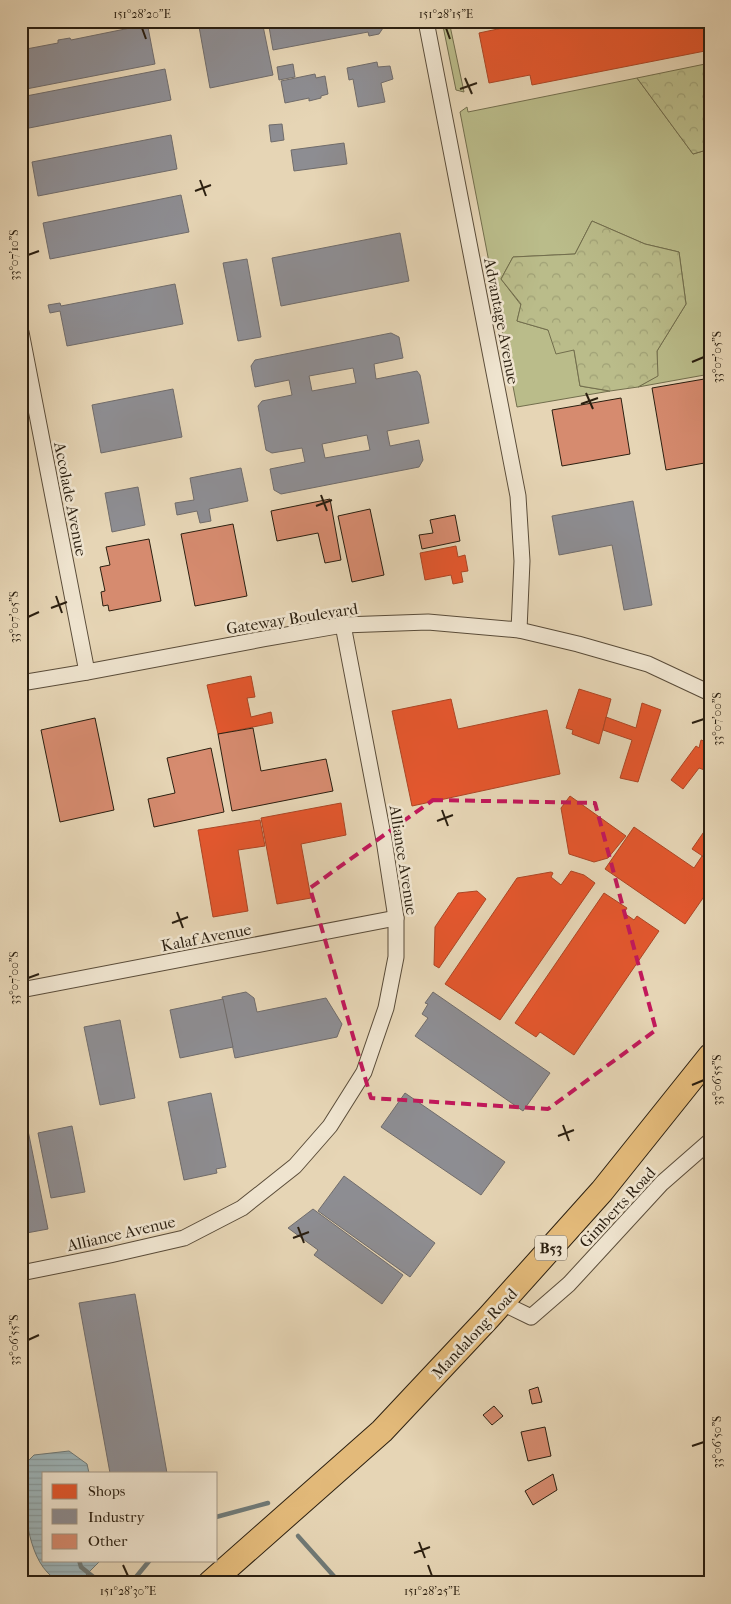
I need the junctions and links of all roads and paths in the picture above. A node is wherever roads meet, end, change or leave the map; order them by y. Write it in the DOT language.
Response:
graph roads {
  1 [pos="426,21"];
  2 [pos="21,332"];
  3 [pos="343,625"];
  4 [pos="519,630"];
  5 [pos="87,672"];
  6 [pos="21,683"];
  7 [pos="710,694"];
  8 [pos="396,918"];
  9 [pos="21,990"];
  10 [pos="710,1056"];
  11 [pos="710,1141"];
  12 [pos="21,1273"];
  13 [pos="502,1303"];
  14 [pos="210,1583"];
  1 -- 4 [label="street, Advantage Avenue"];
  2 -- 5 [label="street, Accolade Avenue"];
  3 -- 4 [label="street, Gateway Boulevard"];
  3 -- 5 [label="street, Gateway Boulevard"];
  3 -- 8 [label="street, Alliance Avenue"];
  4 -- 7 [label="street, Gateway Boulevard"];
  5 -- 6 [label="street, Gateway Boulevard"];
  8 -- 9 [label="street, Kalaf Avenue"];
  8 -- 12 [label="street, Alliance Avenue"];
  10 -- 13 [label="main road, Mandalong Road / B53"];
  11 -- 13 [label="street, Gimberts Road"];
  13 -- 14 [label="main road, Mandalong Road / B53"];
}
